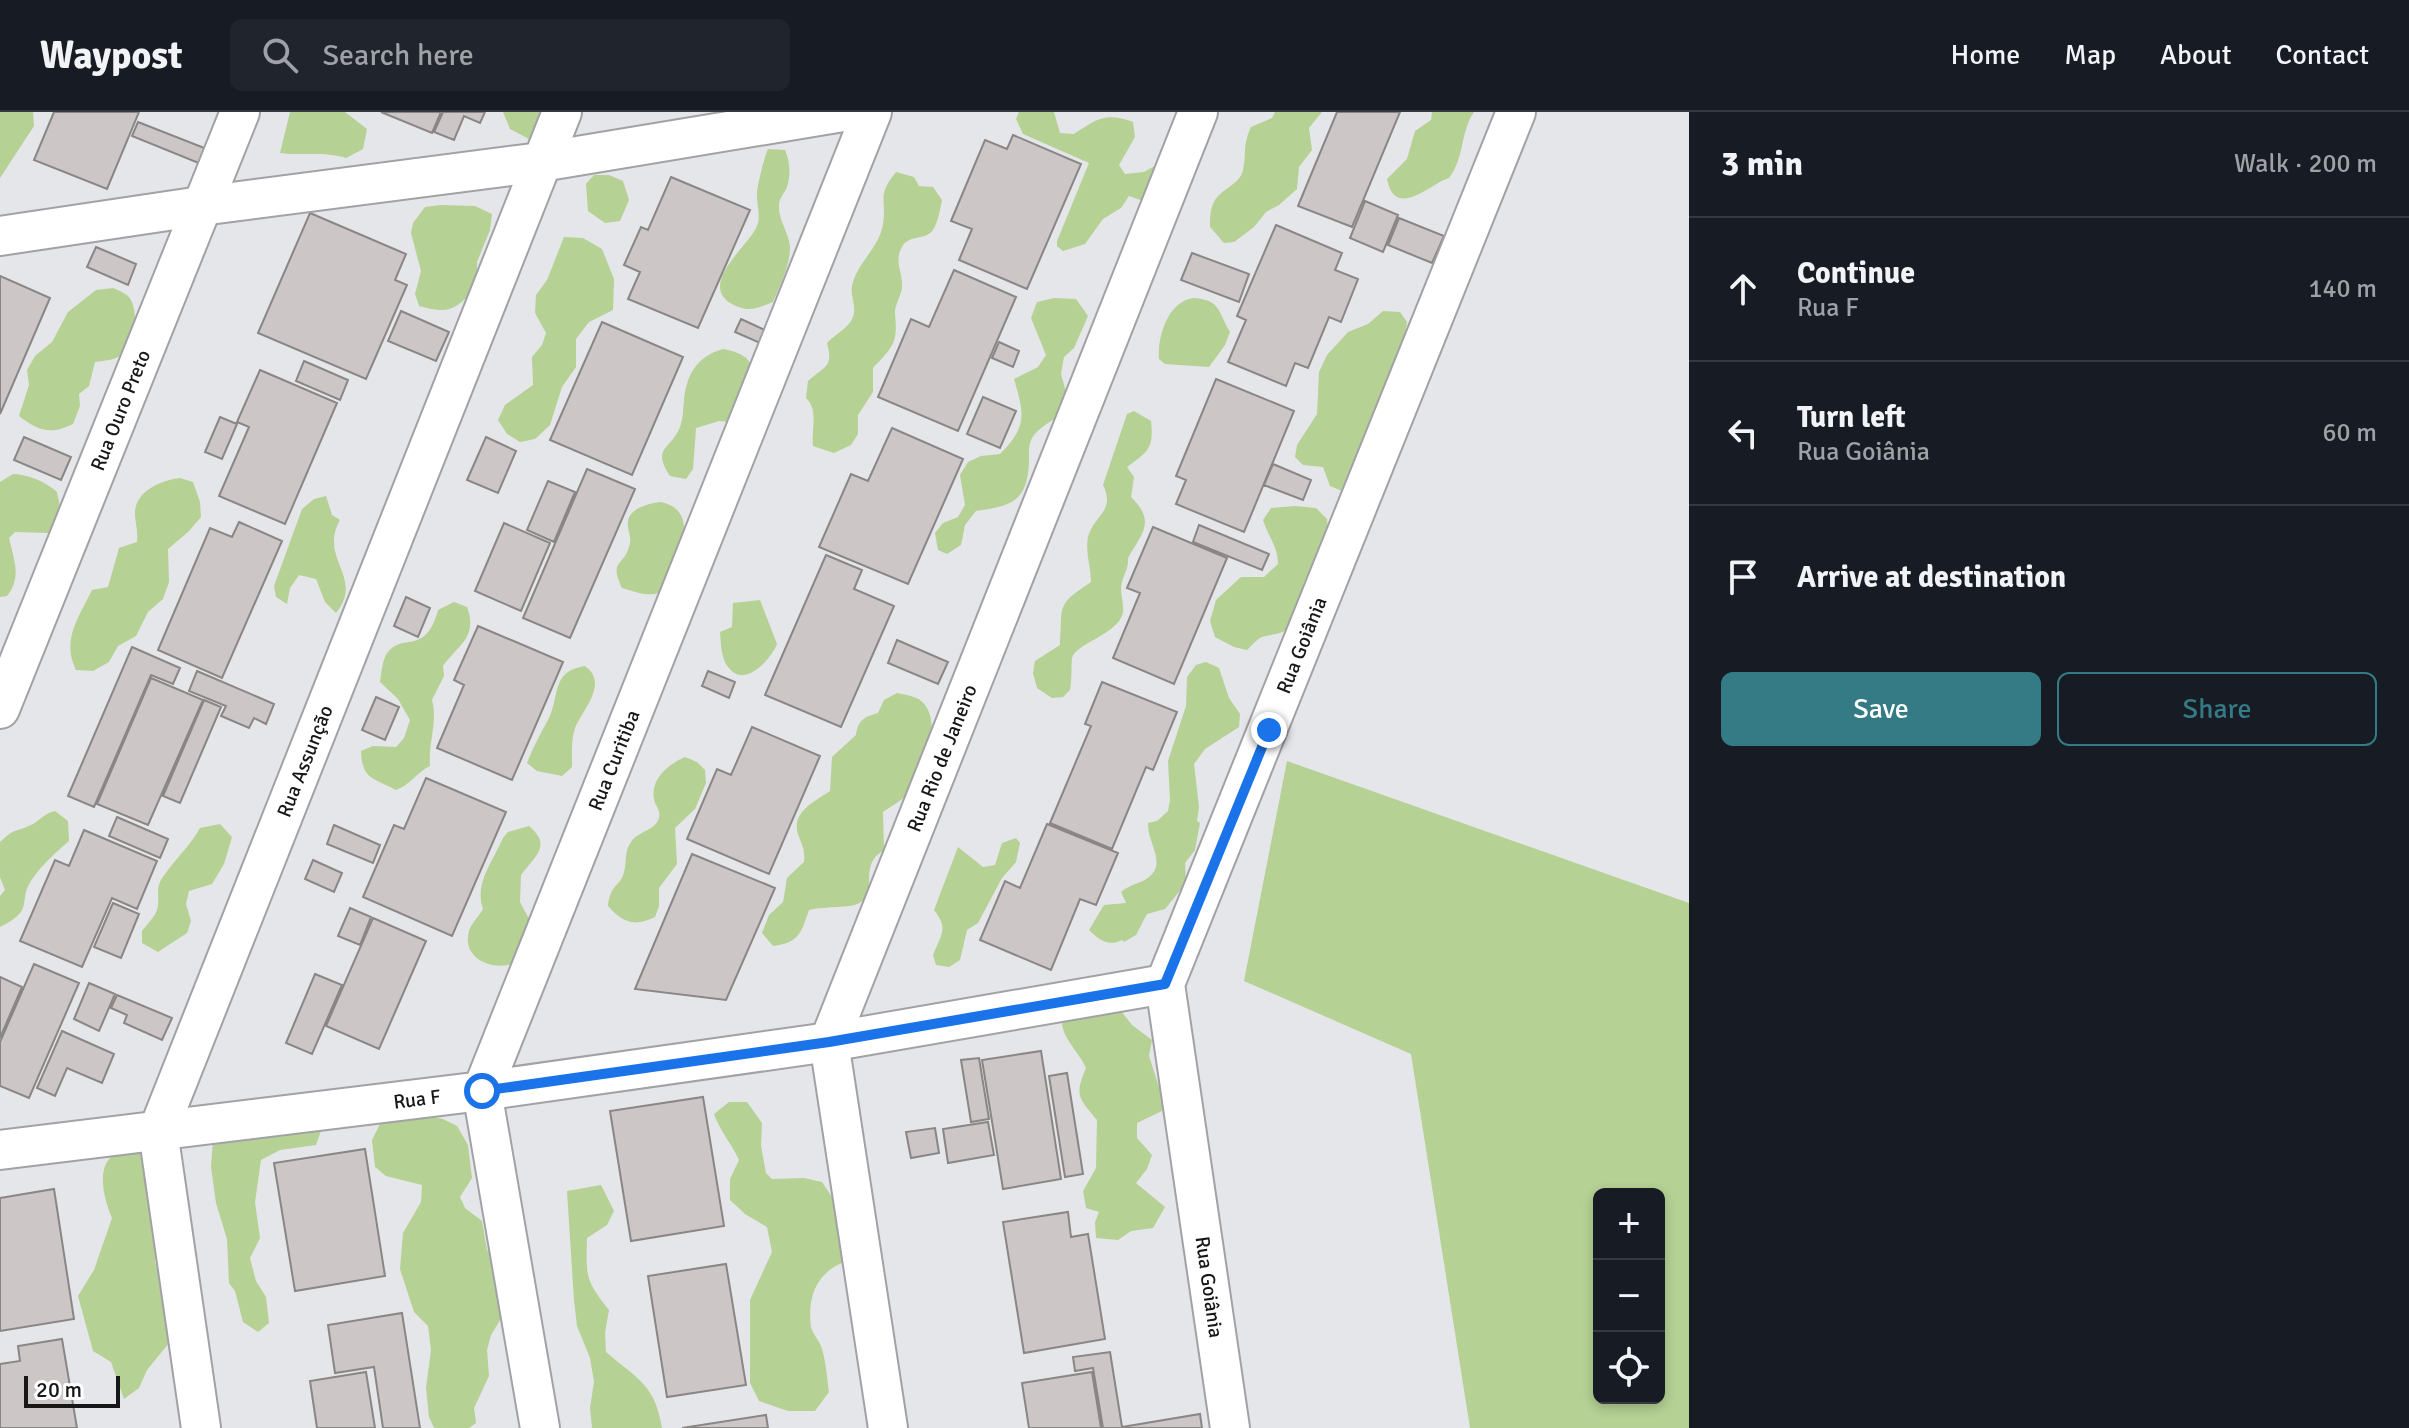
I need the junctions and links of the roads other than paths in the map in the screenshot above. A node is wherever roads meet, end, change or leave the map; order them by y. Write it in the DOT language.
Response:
graph roads {
  1 [pos="240,112"];
  2 [pos="562,112"];
  3 [pos="843,112"];
  4 [pos="872,112"];
  5 [pos="1198,112"];
  6 [pos="1516,112"];
  7 [pos="541,162"];
  8 [pos="201,206"];
  9 [pos="0,236"];
  10 [pos="0,709"];
  11 [pos="1165,984"];
  12 [pos="829,1042"];
  13 [pos="482,1091"];
  14 [pos="158,1131"];
  15 [pos="0,1150"];
  16 [pos="201,1428"];
  17 [pos="540,1428"];
  18 [pos="888,1428"];
  19 [pos="1230,1428"];
  1 -- 8 [label="street, Rua Ouro Preto"];
  2 -- 7 [label="street, Rua Assunção"];
  3 -- 7 [label="street"];
  4 -- 13 [label="street, Rua Curitiba"];
  5 -- 12 [label="street, Rua Rio de Janeiro"];
  6 -- 11 [label="street, Rua Goiânia"];
  7 -- 8 [label="street"];
  7 -- 14 [label="street, Rua Assunção"];
  8 -- 9 [label="street"];
  8 -- 10 [label="street, Rua Ouro Preto"];
  11 -- 12 [label="street, Rua F"];
  11 -- 19 [label="street, Rua Goiânia"];
  12 -- 13 [label="street, Rua F"];
  12 -- 18 [label="street"];
  13 -- 14 [label="street, Rua F"];
  13 -- 17 [label="street"];
  14 -- 15 [label="street, Rua F"];
  14 -- 16 [label="street, Rua Assunção"];
}
